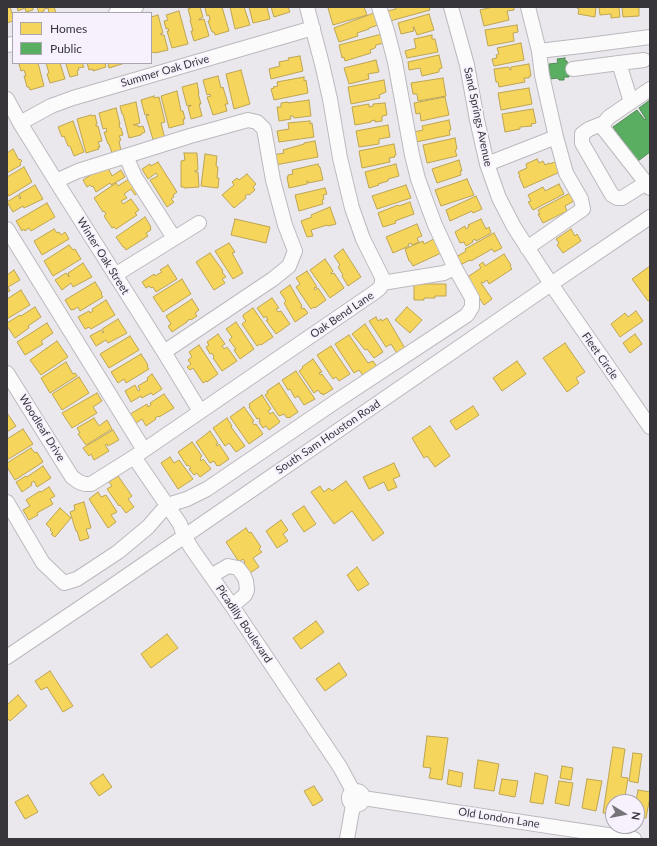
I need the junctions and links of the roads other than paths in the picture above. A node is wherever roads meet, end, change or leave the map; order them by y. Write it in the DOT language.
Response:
graph roads {
  1 [pos="136,7"];
  2 [pos="307,7"];
  3 [pos="379,7"];
  4 [pos="451,7"];
  5 [pos="528,7"];
  6 [pos="119,12"];
  7 [pos="313,28"];
  8 [pos="650,37"];
  9 [pos="539,51"];
  10 [pos="644,60"];
  11 [pos="619,63"];
  12 [pos="573,69"];
  13 [pos="650,88"];
  14 [pos="7,99"];
  15 [pos="631,102"];
  16 [pos="20,123"];
  17 [pos="604,123"];
  18 [pos="556,138"];
  19 [pos="126,156"];
  20 [pos="487,164"];
  21 [pos="56,181"];
  22 [pos="647,181"];
  23 [pos="650,217"];
  24 [pos="199,223"];
  25 [pos="7,229"];
  26 [pos="174,238"];
  27 [pos="527,248"];
  28 [pos="456,268"];
  29 [pos="115,275"];
  30 [pos="382,283"];
  31 [pos="550,284"];
  32 [pos="164,352"];
  33 [pos="7,372"];
  34 [pos="200,411"];
  35 [pos="650,427"];
  36 [pos="139,454"];
  37 [pos="79,482"];
  38 [pos="7,502"];
  39 [pos="167,507"];
  40 [pos="184,536"];
  41 [pos="211,576"];
  42 [pos="232,606"];
  43 [pos="7,657"];
  44 [pos="356,798"];
  45 [pos="347,839"];
  46 [pos="634,839"];
  1 -- 6 [label="street"];
  2 -- 7 [label="street, Oak Bend Lane"];
  3 -- 28 [label="street"];
  4 -- 20 [label="street, Sand Springs Avenue"];
  5 -- 9 [label="street"];
  7 -- 16 [label="street, Summer Oak Drive"];
  7 -- 30 [label="street, Oak Bend Lane"];
  8 -- 9 [label="street"];
  9 -- 18 [label="street"];
  10 -- 11 [label="street"];
  11 -- 12 [label="street"];
  11 -- 15 [label="street"];
  13 -- 15 [label="street"];
  14 -- 16 [label="street, Winter Oak Street"];
  15 -- 17 [label="street"];
  16 -- 21 [label="street, Winter Oak Street"];
  17 -- 22 [label="street"];
  17 -- 22 [label="street"];
  18 -- 20 [label="street"];
  18 -- 27 [label="street"];
  19 -- 21 [label="street"];
  19 -- 26 [label="street"];
  19 -- 32 [label="street"];
  20 -- 27 [label="street, Sand Springs Avenue"];
  21 -- 29 [label="street, Winter Oak Street"];
  23 -- 31 [label="street, South Sam Houston Road"];
  24 -- 26 [label="street"];
  25 -- 36 [label="street, Picadilly Boulevard"];
  26 -- 29 [label="street"];
  27 -- 31 [label="street, Sand Springs Avenue"];
  28 -- 30 [label="street"];
  28 -- 39 [label="street"];
  29 -- 32 [label="street, Winter Oak Street"];
  30 -- 34 [label="street, Oak Bend Lane"];
  31 -- 35 [label="street, Fleet Circle"];
  31 -- 40 [label="street, South Sam Houston Road"];
  32 -- 34 [label="street, Winter Oak Street"];
  33 -- 37 [label="street, Woodleaf Drive"];
  34 -- 36 [label="street, Oak Bend Lane"];
  36 -- 37 [label="street, Oak Bend Lane"];
  36 -- 39 [label="street, Picadilly Boulevard"];
  38 -- 39 [label="street"];
  39 -- 40 [label="street, Picadilly Boulevard"];
  40 -- 41 [label="street, Picadilly Boulevard"];
  40 -- 43 [label="street, South Sam Houston Road"];
  41 -- 42 [label="street, Picadilly Boulevard"];
  41 -- 42 [label="street"];
  42 -- 44 [label="street, Picadilly Boulevard"];
  44 -- 45 [label="street"];
  44 -- 46 [label="street, Old London Lane"];
}
